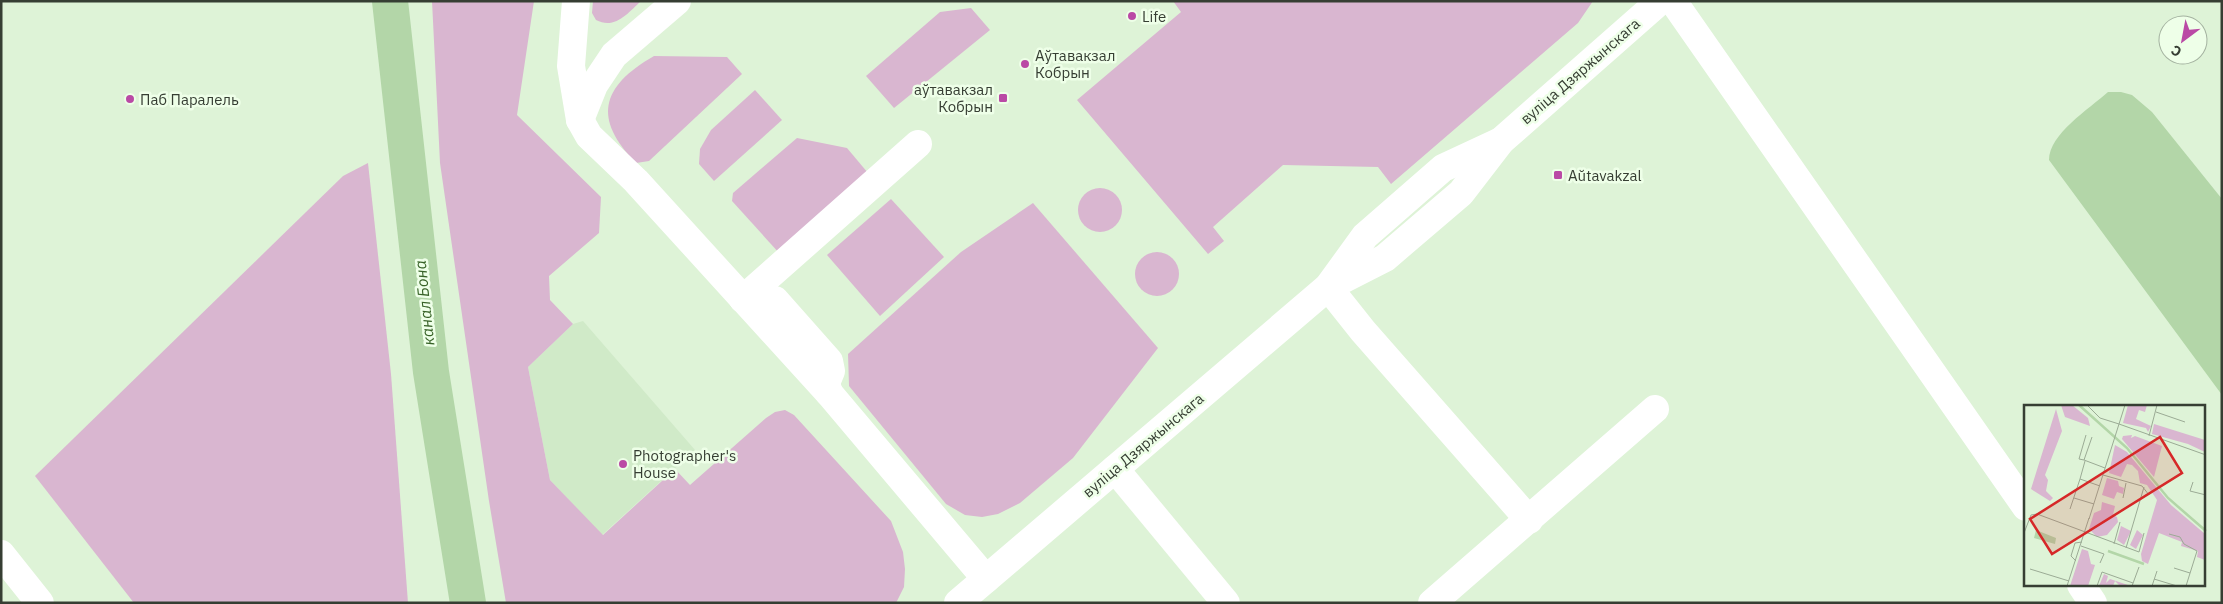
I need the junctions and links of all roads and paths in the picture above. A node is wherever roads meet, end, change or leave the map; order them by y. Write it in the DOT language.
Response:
graph roads {
  1 [pos="576,1"];
  2 [pos="677,1"];
  3 [pos="1660,1"];
  4 [pos="1673,1"];
  5 [pos="580,120"];
  6 [pos="918,144"];
  7 [pos="1328,287"];
  8 [pos="743,300"];
  9 [pos="1655,409"];
  10 [pos="1115,469"];
  11 [pos="2024,504"];
  12 [pos="1529,520"];
  13 [pos="1,554"];
  14 [pos="986,579"];
  15 [pos="2082,586"];
  16 [pos="40,603"];
  17 [pos="958,603"];
  18 [pos="1226,603"];
  19 [pos="1432,603"];
  20 [pos="2093,603"];
  1 -- 5 [label="main road"];
  2 -- 5 [label="main road"];
  3 -- 7 [label="main road, вуліца Дзяржынскага"];
  4 -- 11 [label="main road"];
  5 -- 8 [label="main road"];
  6 -- 8 [label="main road"];
  7 -- 10 [label="main road, вуліца Дзяржынскага"];
  7 -- 12 [label="main road"];
  8 -- 14 [label="main road"];
  9 -- 12 [label="main road"];
  10 -- 14 [label="main road, вуліца Дзяржынскага"];
  10 -- 18 [label="main road"];
  12 -- 19 [label="main road"];
  13 -- 16 [label="main road"];
  14 -- 17 [label="main road, вуліца Дзяржынскага"];
  15 -- 20 [label="main road"];
}
